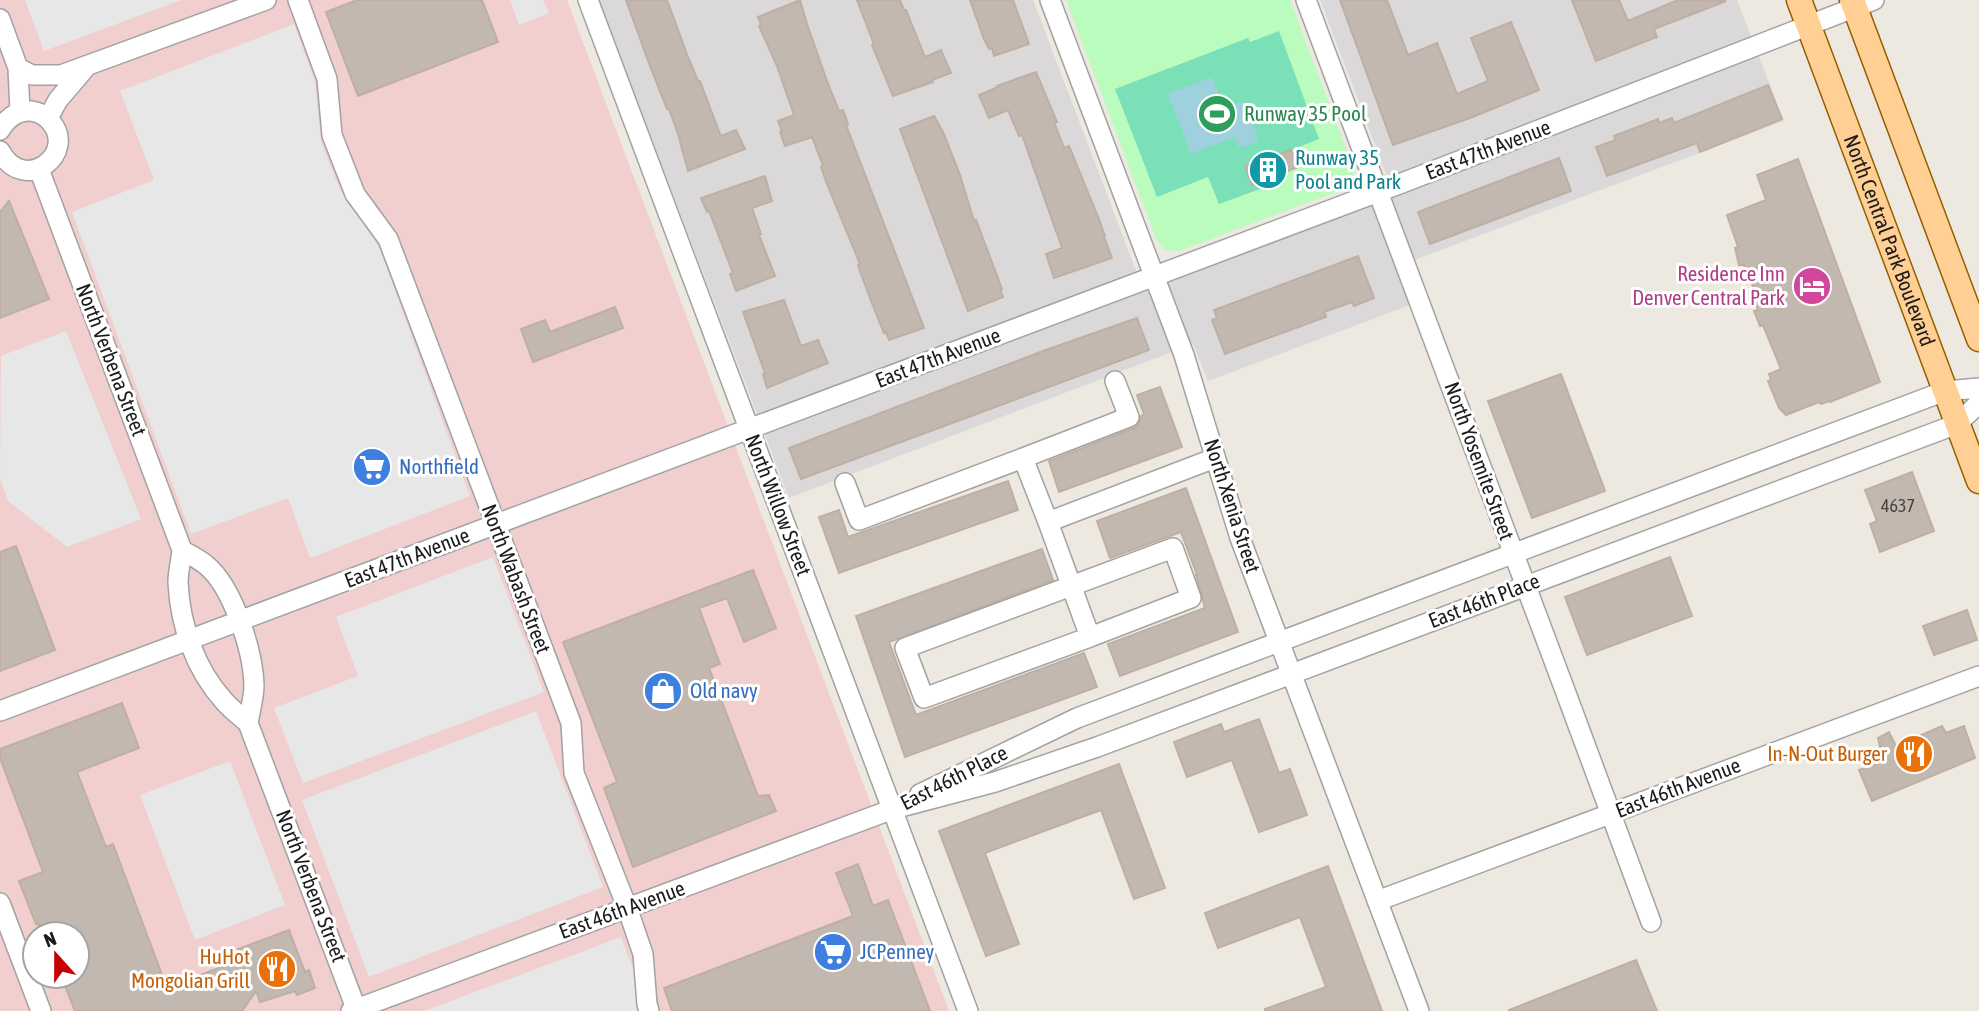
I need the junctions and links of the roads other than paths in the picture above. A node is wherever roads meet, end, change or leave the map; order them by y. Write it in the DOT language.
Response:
graph roads {
  1 [pos="266,0"];
  2 [pos="298,0"];
  3 [pos="588,0"];
  4 [pos="1050,0"];
  5 [pos="1306,0"];
  6 [pos="1798,0"];
  7 [pos="1860,3"];
  8 [pos="0,19"];
  9 [pos="1808,26"];
  10 [pos="86,66"];
  11 [pos="18,68"];
  12 [pos="8,114"];
  13 [pos="48,118"];
  14 [pos="4,165"];
  15 [pos="39,169"];
  16 [pos="1378,191"];
  17 [pos="1154,276"];
  18 [pos="1979,339"];
  19 [pos="1115,381"];
  20 [pos="1979,388"];
  21 [pos="1945,391"];
  22 [pos="1979,403"];
  23 [pos="1957,424"];
  24 [pos="750,429"];
  25 [pos="1023,458"];
  26 [pos="1215,458"];
  27 [pos="1979,481"];
  28 [pos="845,483"];
  29 [pos="1048,522"];
  30 [pos="496,524"];
  31 [pos="182,550"];
  32 [pos="1514,555"];
  33 [pos="1071,585"];
  34 [pos="1526,586"];
  35 [pos="240,621"];
  36 [pos="1090,637"];
  37 [pos="188,640"];
  38 [pos="1280,643"];
  39 [pos="1292,674"];
  40 [pos="1979,676"];
  41 [pos="0,711"];
  42 [pos="248,723"];
  43 [pos="893,809"];
  44 [pos="1611,813"];
  45 [pos="1377,901"];
  46 [pos="0,904"];
  47 [pos="626,907"];
  48 [pos="1651,922"];
  49 [pos="355,1010"];
  50 [pos="41,1011"];
  51 [pos="649,1011"];
  52 [pos="968,1011"];
  53 [pos="1419,1011"];
  1 -- 10 [label="street"];
  2 -- 30 [label="street, North Wabash Street"];
  3 -- 24 [label="street, North Willow Street"];
  4 -- 17 [label="street, North Xenia Street"];
  5 -- 16 [label="street, North Yosemite Street"];
  6 -- 9 [label="main road, North Central Park Boulevard"];
  7 -- 9 [label="street, East 47th Avenue"];
  7 -- 18 [label="main road"];
  8 -- 11 [label="street"];
  9 -- 16 [label="street, East 47th Avenue"];
  9 -- 21 [label="main road, North Central Park Boulevard"];
  10 -- 11 [label="street"];
  10 -- 13 [label="street"];
  11 -- 12 [label="street"];
  12 -- 13 [label="street"];
  13 -- 15 [label="street"];
  14 -- 15 [label="street"];
  15 -- 31 [label="street, North Verbena Street"];
  16 -- 17 [label="street, East 47th Avenue"];
  16 -- 32 [label="street, North Yosemite Street"];
  17 -- 24 [label="street, East 47th Avenue"];
  17 -- 26 [label="street, North Xenia Street"];
  19 -- 25 [label="street"];
  20 -- 21 [label="street, East 46th Place"];
  21 -- 23 [label="main road, North Central Park Boulevard"];
  21 -- 32 [label="street, East 46th Place"];
  22 -- 23 [label="street, East 46th Place"];
  23 -- 27 [label="main road, North Central Park Boulevard"];
  23 -- 34 [label="street, East 46th Place"];
  24 -- 30 [label="street, East 47th Avenue"];
  24 -- 43 [label="street, North Willow Street"];
  25 -- 28 [label="street"];
  25 -- 29 [label="street"];
  26 -- 29 [label="street"];
  26 -- 38 [label="street, North Xenia Street"];
  29 -- 33 [label="street"];
  30 -- 35 [label="street, East 47th Avenue"];
  30 -- 47 [label="street, North Wabash Street"];
  31 -- 35 [label="street"];
  31 -- 37 [label="street, North Verbena Street"];
  32 -- 34 [label="street, North Yosemite Street"];
  32 -- 38 [label="street, East 46th Place"];
  33 -- 36 [label="street"];
  33 -- 36 [label="street"];
  33 -- 36 [label="street"];
  34 -- 39 [label="street, East 46th Place"];
  34 -- 44 [label="street, North Yosemite Street"];
  35 -- 37 [label="street, East 47th Avenue"];
  35 -- 42 [label="street"];
  37 -- 41 [label="street, East 47th Avenue"];
  37 -- 42 [label="street, North Verbena Street"];
  38 -- 39 [label="street, North Xenia Street"];
  38 -- 43 [label="street, East 46th Place"];
  39 -- 43 [label="street, East 46th Place"];
  39 -- 45 [label="street, North Xenia Street"];
  40 -- 44 [label="street, East 46th Avenue"];
  42 -- 49 [label="street, North Verbena Street"];
  43 -- 47 [label="street, East 46th Avenue"];
  43 -- 52 [label="street, North Willow Street"];
  44 -- 45 [label="street, East 46th Avenue"];
  44 -- 48 [label="street, North Yosemite Street"];
  45 -- 53 [label="street, North Xenia Street"];
  46 -- 50 [label="street"];
  47 -- 49 [label="street, East 46th Avenue"];
  47 -- 51 [label="street, North Wabash Street"];
}
